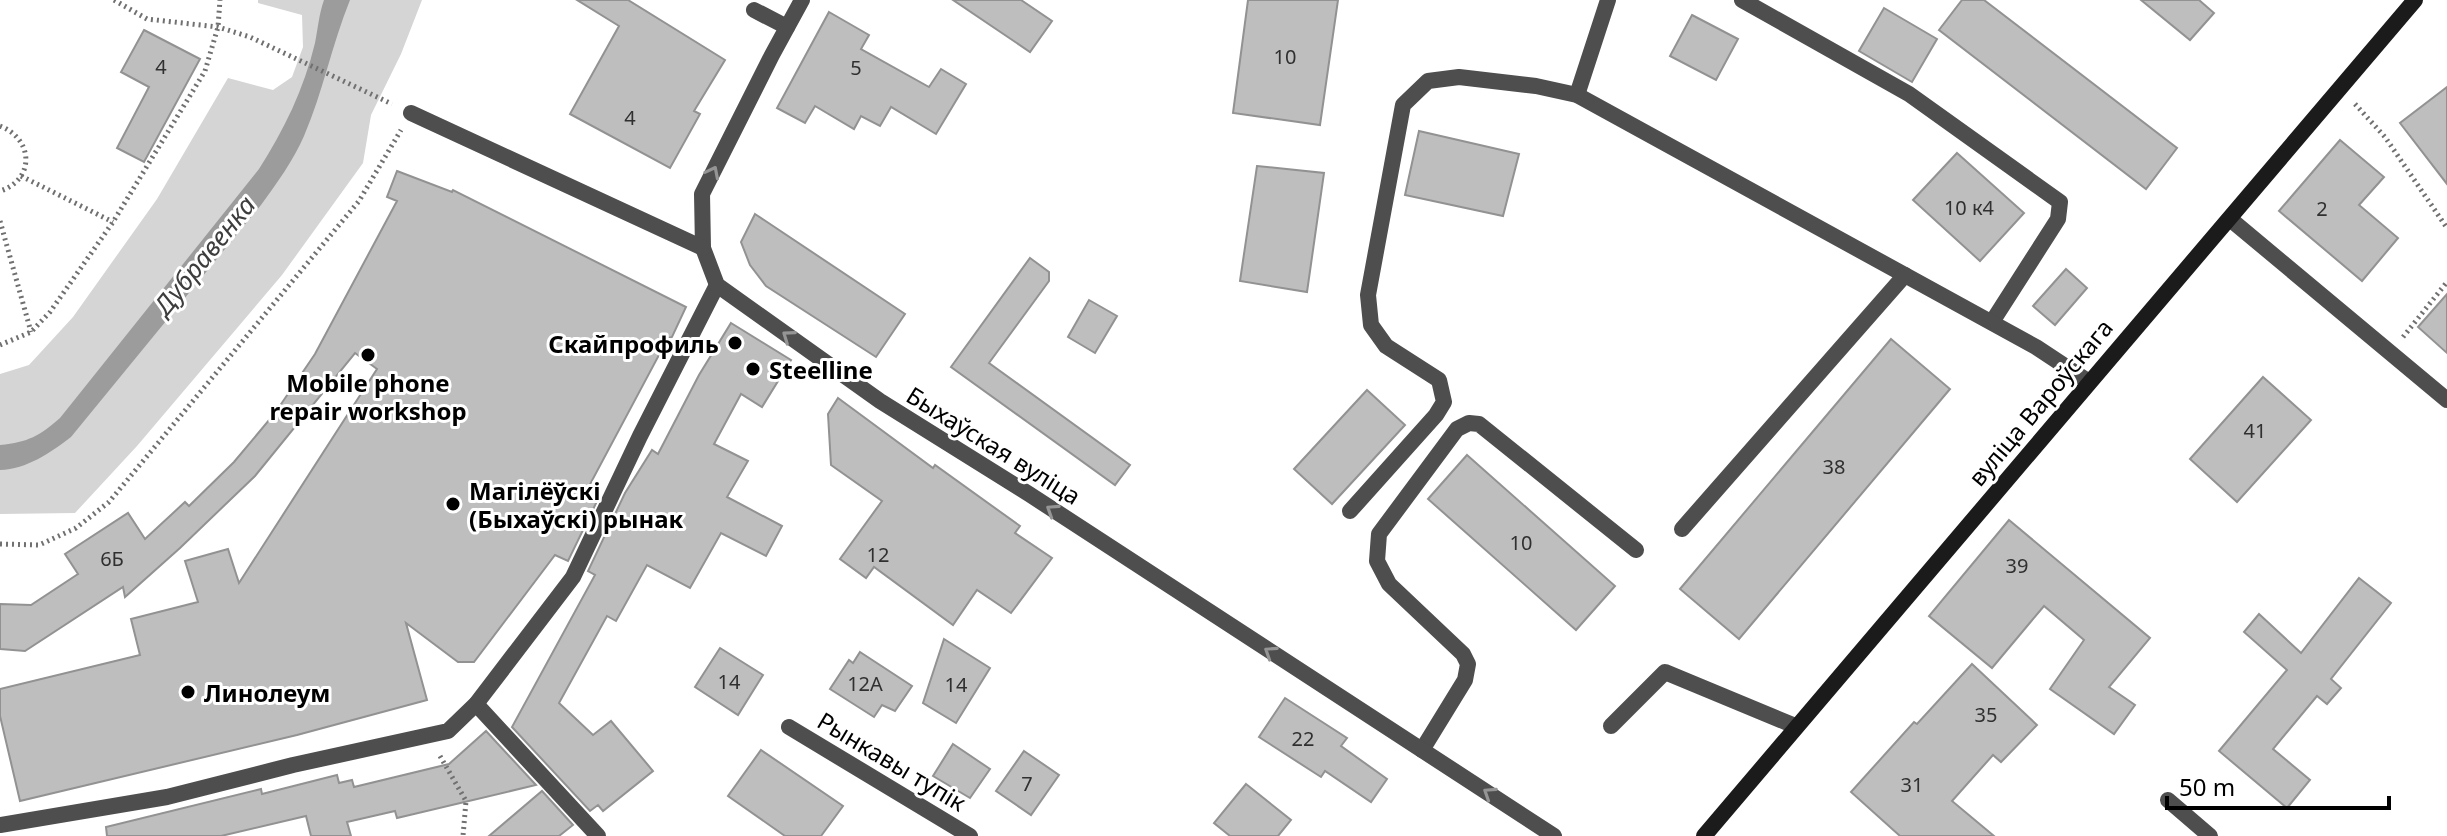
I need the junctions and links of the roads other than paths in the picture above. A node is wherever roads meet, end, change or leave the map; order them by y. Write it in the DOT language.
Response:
graph roads {
  1 [pos="802,0"];
  2 [pos="1608,0"];
  3 [pos="1742,0"];
  4 [pos="2415,0"];
  5 [pos="754,10"];
  6 [pos="787,27"];
  7 [pos="1577,95"];
  8 [pos="411,113"];
  9 [pos="2230,219"];
  10 [pos="703,248"];
  11 [pos="1905,275"];
  12 [pos="717,285"];
  13 [pos="1992,322"];
  14 [pos="2089,382"];
  15 [pos="2447,400"];
  16 [pos="1350,511"];
  17 [pos="1682,529"];
  18 [pos="1636,550"];
  19 [pos="476,704"];
  20 [pos="1611,726"];
  21 [pos="1795,726"];
  22 [pos="789,727"];
  23 [pos="1422,750"];
  24 [pos="2168,800"];
  25 [pos="0,825"];
  26 [pos="598,836"];
  27 [pos="970,836"];
  28 [pos="1554,836"];
  29 [pos="1704,836"];
  30 [pos="2210,836"];
  1 -- 6 [label="street"];
  2 -- 7 [label="street"];
  3 -- 13 [label="street"];
  4 -- 9 [label="street, вуліца Вароўскага"];
  5 -- 6 [label="street"];
  10 -- 6 [label="street, one-way"];
  7 -- 11 [label="street"];
  7 -- 16 [label="street"];
  8 -- 10 [label="street"];
  9 -- 14 [label="street, вуліца Вароўскага"];
  9 -- 15 [label="street"];
  10 -- 12 [label="street"];
  11 -- 13 [label="street"];
  11 -- 17 [label="street"];
  12 -- 19 [label="street"];
  23 -- 12 [label="street, Быхаўская вуліца, one-way"];
  13 -- 14 [label="street"];
  14 -- 21 [label="street, вуліца Вароўскага"];
  18 -- 23 [label="street"];
  19 -- 25 [label="street"];
  19 -- 26 [label="street"];
  20 -- 21 [label="street"];
  21 -- 29 [label="street, вуліца Вароўскага"];
  22 -- 27 [label="street, Рынкавы тупік"];
  28 -- 23 [label="street, Быхаўская вуліца, one-way"];
  24 -- 30 [label="street"];
}
